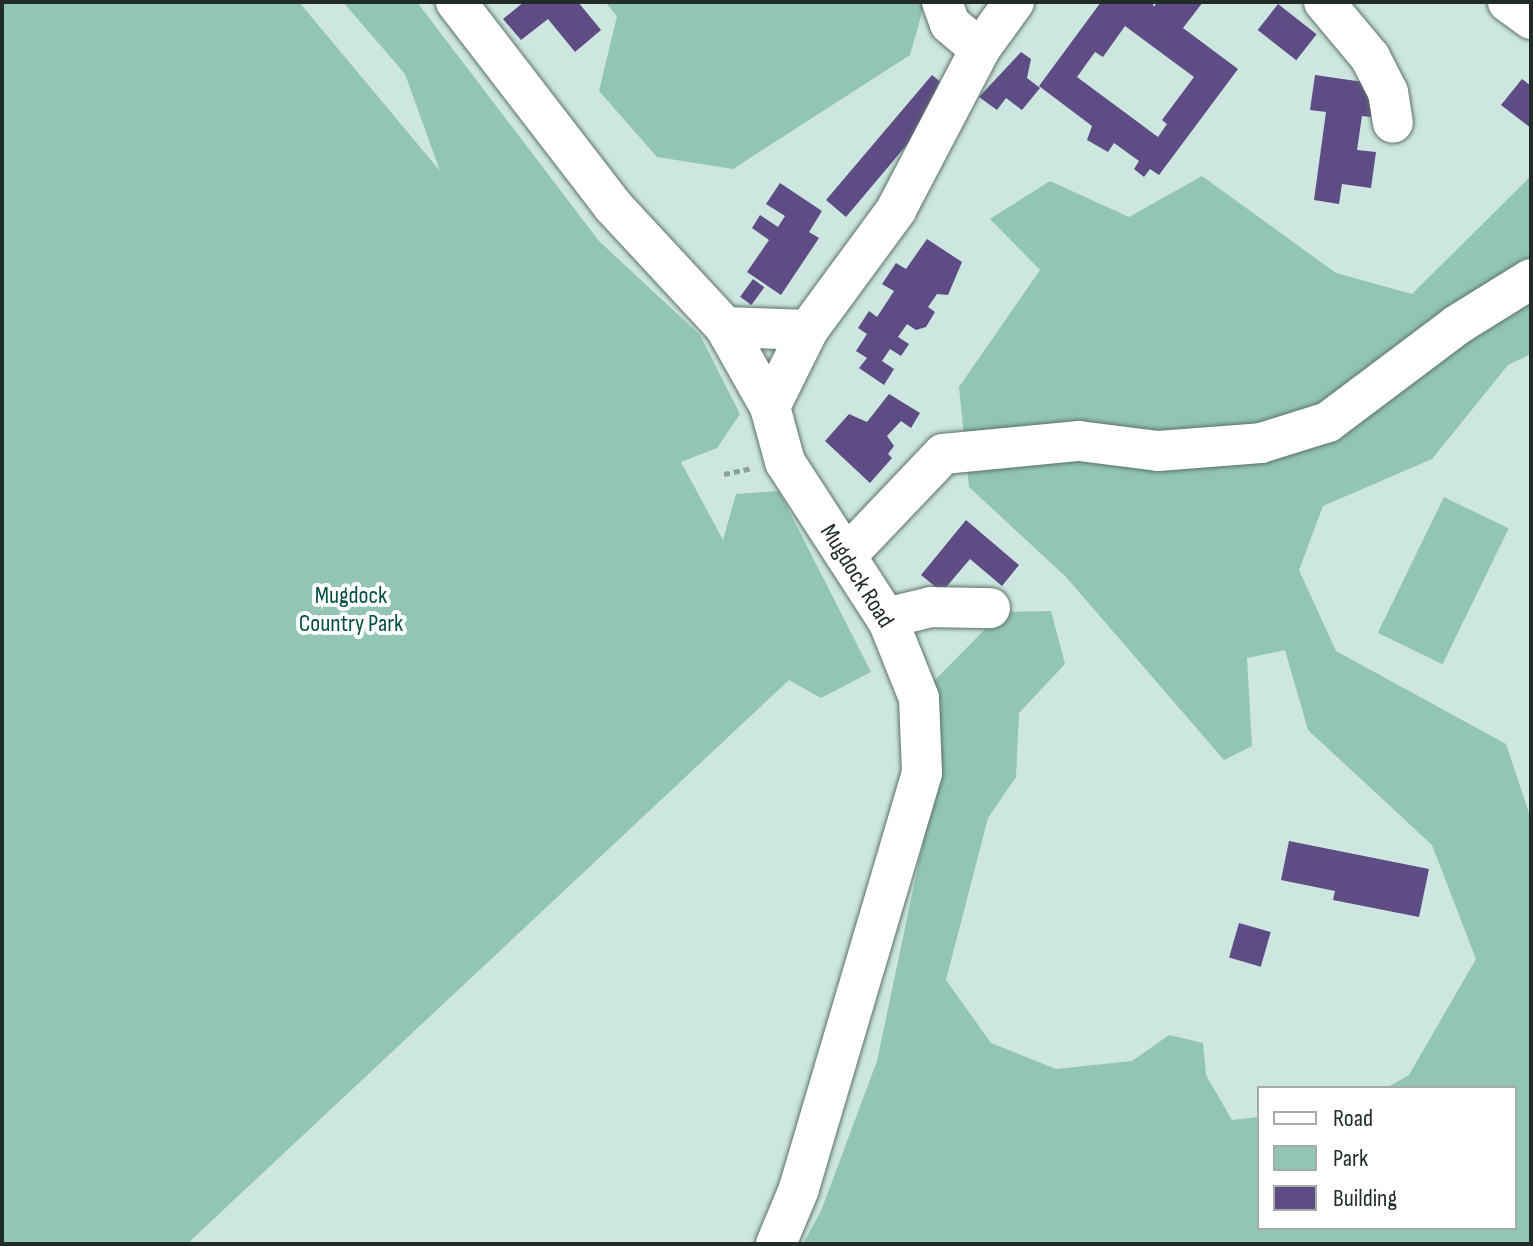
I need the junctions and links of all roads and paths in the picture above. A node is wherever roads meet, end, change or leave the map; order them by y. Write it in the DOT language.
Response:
graph roads {
  1 [pos="456,2"];
  2 [pos="942,2"];
  3 [pos="1014,2"];
  4 [pos="1324,2"];
  5 [pos="1508,2"];
  6 [pos="1530,30"];
  7 [pos="980,49"];
  8 [pos="1393,123"];
  9 [pos="1531,279"];
  10 [pos="725,327"];
  11 [pos="808,330"];
  12 [pos="770,407"];
  13 [pos="846,556"];
  14 [pos="990,608"];
  15 [pos="886,618"];
  16 [pos="776,1244"];
  1 -- 10 [label="street, Mugdock Road"];
  2 -- 7 [label="street"];
  3 -- 7 [label="street"];
  4 -- 8 [label="street"];
  5 -- 6 [label="street"];
  7 -- 11 [label="street"];
  9 -- 13 [label="street"];
  10 -- 11 [label="street"];
  10 -- 12 [label="street, Mugdock Road"];
  11 -- 12 [label="street"];
  12 -- 13 [label="street, Mugdock Road"];
  13 -- 15 [label="street, Mugdock Road"];
  14 -- 15 [label="street"];
  15 -- 16 [label="street, Mugdock Road"];
}
